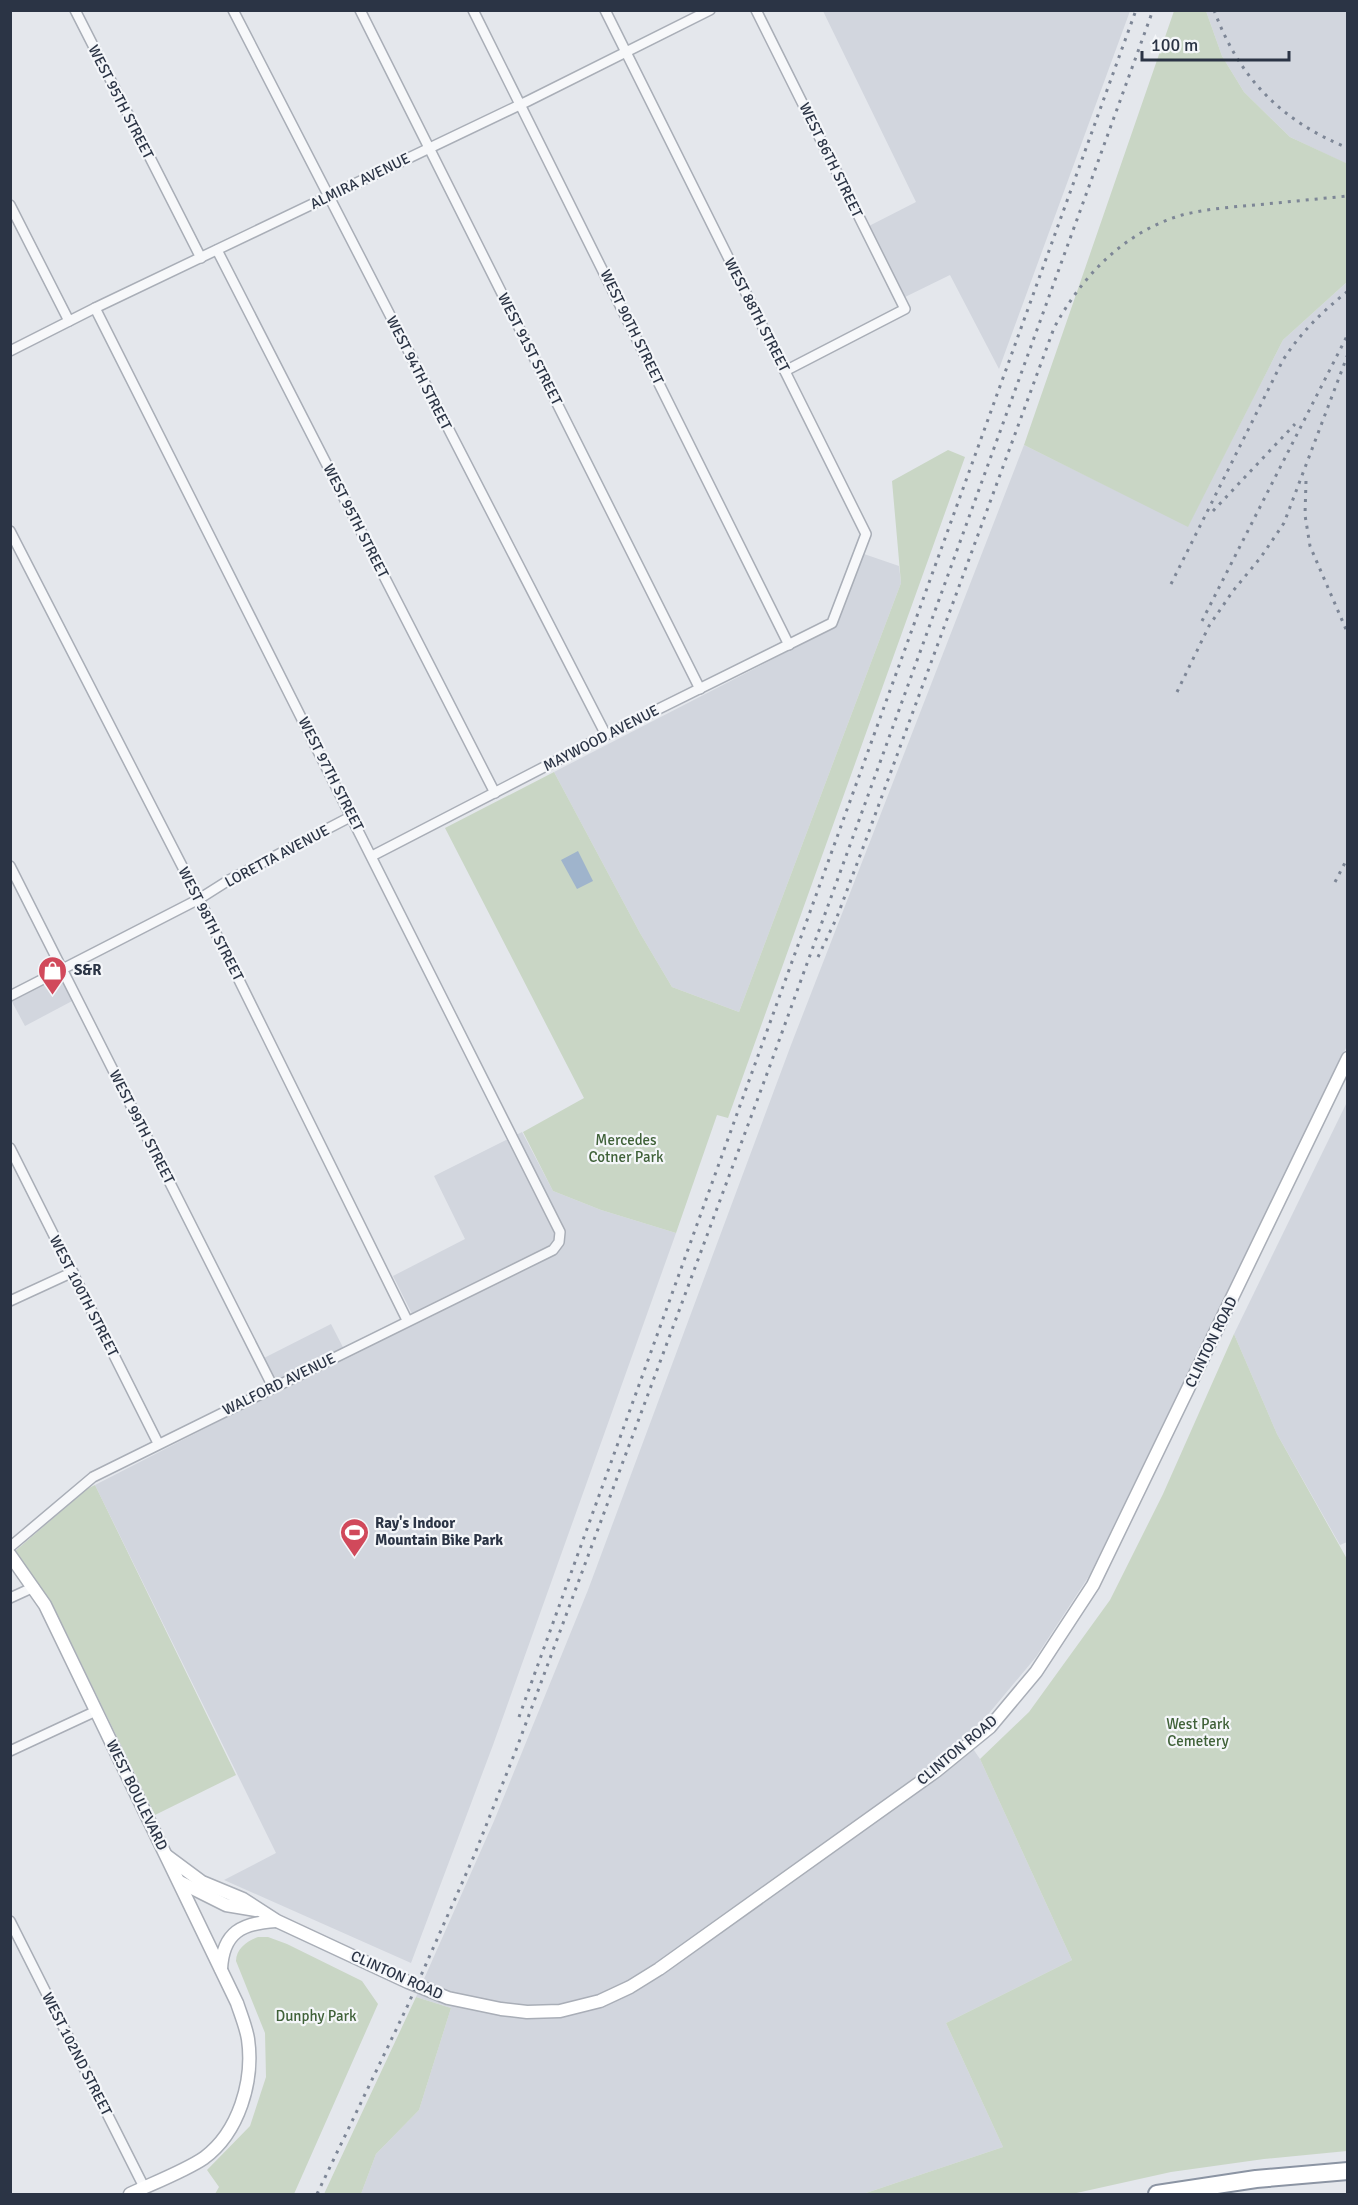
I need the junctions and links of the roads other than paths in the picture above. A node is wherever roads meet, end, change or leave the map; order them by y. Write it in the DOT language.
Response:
graph roads {
  1 [pos="75,10"];
  2 [pos="232,10"];
  3 [pos="360,10"];
  4 [pos="473,10"];
  5 [pos="605,10"];
  6 [pos="710,10"];
  7 [pos="756,10"];
  8 [pos="626,52"];
  9 [pos="521,104"];
  10 [pos="429,147"];
  11 [pos="328,197"];
  12 [pos="10,205"];
  13 [pos="216,250"];
  14 [pos="201,258"];
  15 [pos="95,308"];
  16 [pos="69,321"];
  17 [pos="10,351"];
  18 [pos="785,371"];
  19 [pos="10,531"];
  20 [pos="832,623"];
  21 [pos="789,645"];
  22 [pos="700,688"];
  23 [pos="606,735"];
  24 [pos="495,793"];
  25 [pos="352,816"];
  26 [pos="372,856"];
  27 [pos="10,866"];
  28 [pos="199,899"];
  29 [pos="62,969"];
  30 [pos="10,996"];
  31 [pos="1347,1059"];
  32 [pos="10,1148"];
  33 [pos="559,1242"];
  34 [pos="73,1272"];
  35 [pos="10,1301"];
  36 [pos="407,1320"];
  37 [pos="273,1387"];
  38 [pos="158,1443"];
  39 [pos="10,1547"];
  40 [pos="10,1555"];
  41 [pos="34,1587"];
  42 [pos="10,1598"];
  43 [pos="96,1711"];
  44 [pos="10,1751"];
  45 [pos="167,1856"];
  46 [pos="179,1882"];
  47 [pos="199,1887"];
  48 [pos="10,1921"];
  49 [pos="277,1921"];
  50 [pos="221,1971"];
  51 [pos="1347,2171"];
  52 [pos="144,2187"];
  53 [pos="130,2194"];
  54 [pos="1157,2194"];
  1 -- 14 [label="street, WEST 95TH STREET"];
  2 -- 11 [label="street, WEST 94TH STREET"];
  3 -- 10 [label="street, WEST 91ST STREET"];
  4 -- 9 [label="street, WEST 90TH STREET"];
  5 -- 8 [label="street, WEST 88TH STREET"];
  6 -- 8 [label="street, ALMIRA AVENUE"];
  7 -- 18 [label="street, WEST 86TH STREET"];
  8 -- 9 [label="street, ALMIRA AVENUE"];
  8 -- 18 [label="street, WEST 88TH STREET"];
  9 -- 10 [label="street, ALMIRA AVENUE"];
  9 -- 21 [label="street, WEST 90TH STREET"];
  10 -- 11 [label="street, ALMIRA AVENUE"];
  10 -- 22 [label="street, WEST 91ST STREET"];
  11 -- 13 [label="street, ALMIRA AVENUE"];
  11 -- 23 [label="street, WEST 94TH STREET"];
  12 -- 16 [label="street"];
  13 -- 14 [label="street, ALMIRA AVENUE"];
  13 -- 24 [label="street, WEST 95TH STREET"];
  14 -- 15 [label="street, ALMIRA AVENUE"];
  15 -- 16 [label="street, ALMIRA AVENUE"];
  15 -- 25 [label="street, WEST 97TH STREET"];
  16 -- 17 [label="street, ALMIRA AVENUE"];
  18 -- 20 [label="street, WEST 88TH STREET"];
  19 -- 28 [label="street, WEST 98TH STREET"];
  20 -- 21 [label="street, MAYWOOD AVENUE"];
  21 -- 22 [label="street, MAYWOOD AVENUE"];
  22 -- 23 [label="street, MAYWOOD AVENUE"];
  23 -- 24 [label="street, MAYWOOD AVENUE"];
  24 -- 26 [label="street, MAYWOOD AVENUE"];
  25 -- 26 [label="street, WEST 97TH STREET"];
  25 -- 28 [label="street, LORETTA AVENUE"];
  26 -- 33 [label="street, WEST 97TH STREET"];
  27 -- 29 [label="street, WEST 99TH STREET"];
  28 -- 29 [label="street, LORETTA AVENUE"];
  28 -- 36 [label="street, WEST 98TH STREET"];
  29 -- 30 [label="street, LORETTA AVENUE"];
  29 -- 37 [label="street, WEST 99TH STREET"];
  31 -- 49 [label="street, CLINTON ROAD"];
  32 -- 34 [label="street, WEST 100TH STREET"];
  33 -- 36 [label="street, WALFORD AVENUE"];
  34 -- 35 [label="street"];
  34 -- 38 [label="street, WEST 100TH STREET"];
  36 -- 37 [label="street, WALFORD AVENUE"];
  37 -- 38 [label="street, WALFORD AVENUE"];
  38 -- 39 [label="street, WALFORD AVENUE"];
  40 -- 41 [label="street, WEST BOULEVARD"];
  41 -- 42 [label="street"];
  41 -- 43 [label="street, WEST BOULEVARD"];
  43 -- 44 [label="street"];
  43 -- 45 [label="street, WEST BOULEVARD"];
  45 -- 46 [label="street, WEST BOULEVARD"];
  45 -- 47 [label="street, CLINTON ROAD"];
  46 -- 47 [label="street, CLINTON ROAD"];
  46 -- 50 [label="street, WEST BOULEVARD"];
  47 -- 49 [label="street, CLINTON ROAD"];
  48 -- 52 [label="street, WEST 102ND STREET"];
  49 -- 50 [label="street"];
  50 -- 52 [label="street, WEST BOULEVARD"];
  51 -- 54 [label="highway"];
  52 -- 53 [label="street, WEST BOULEVARD"];
}
